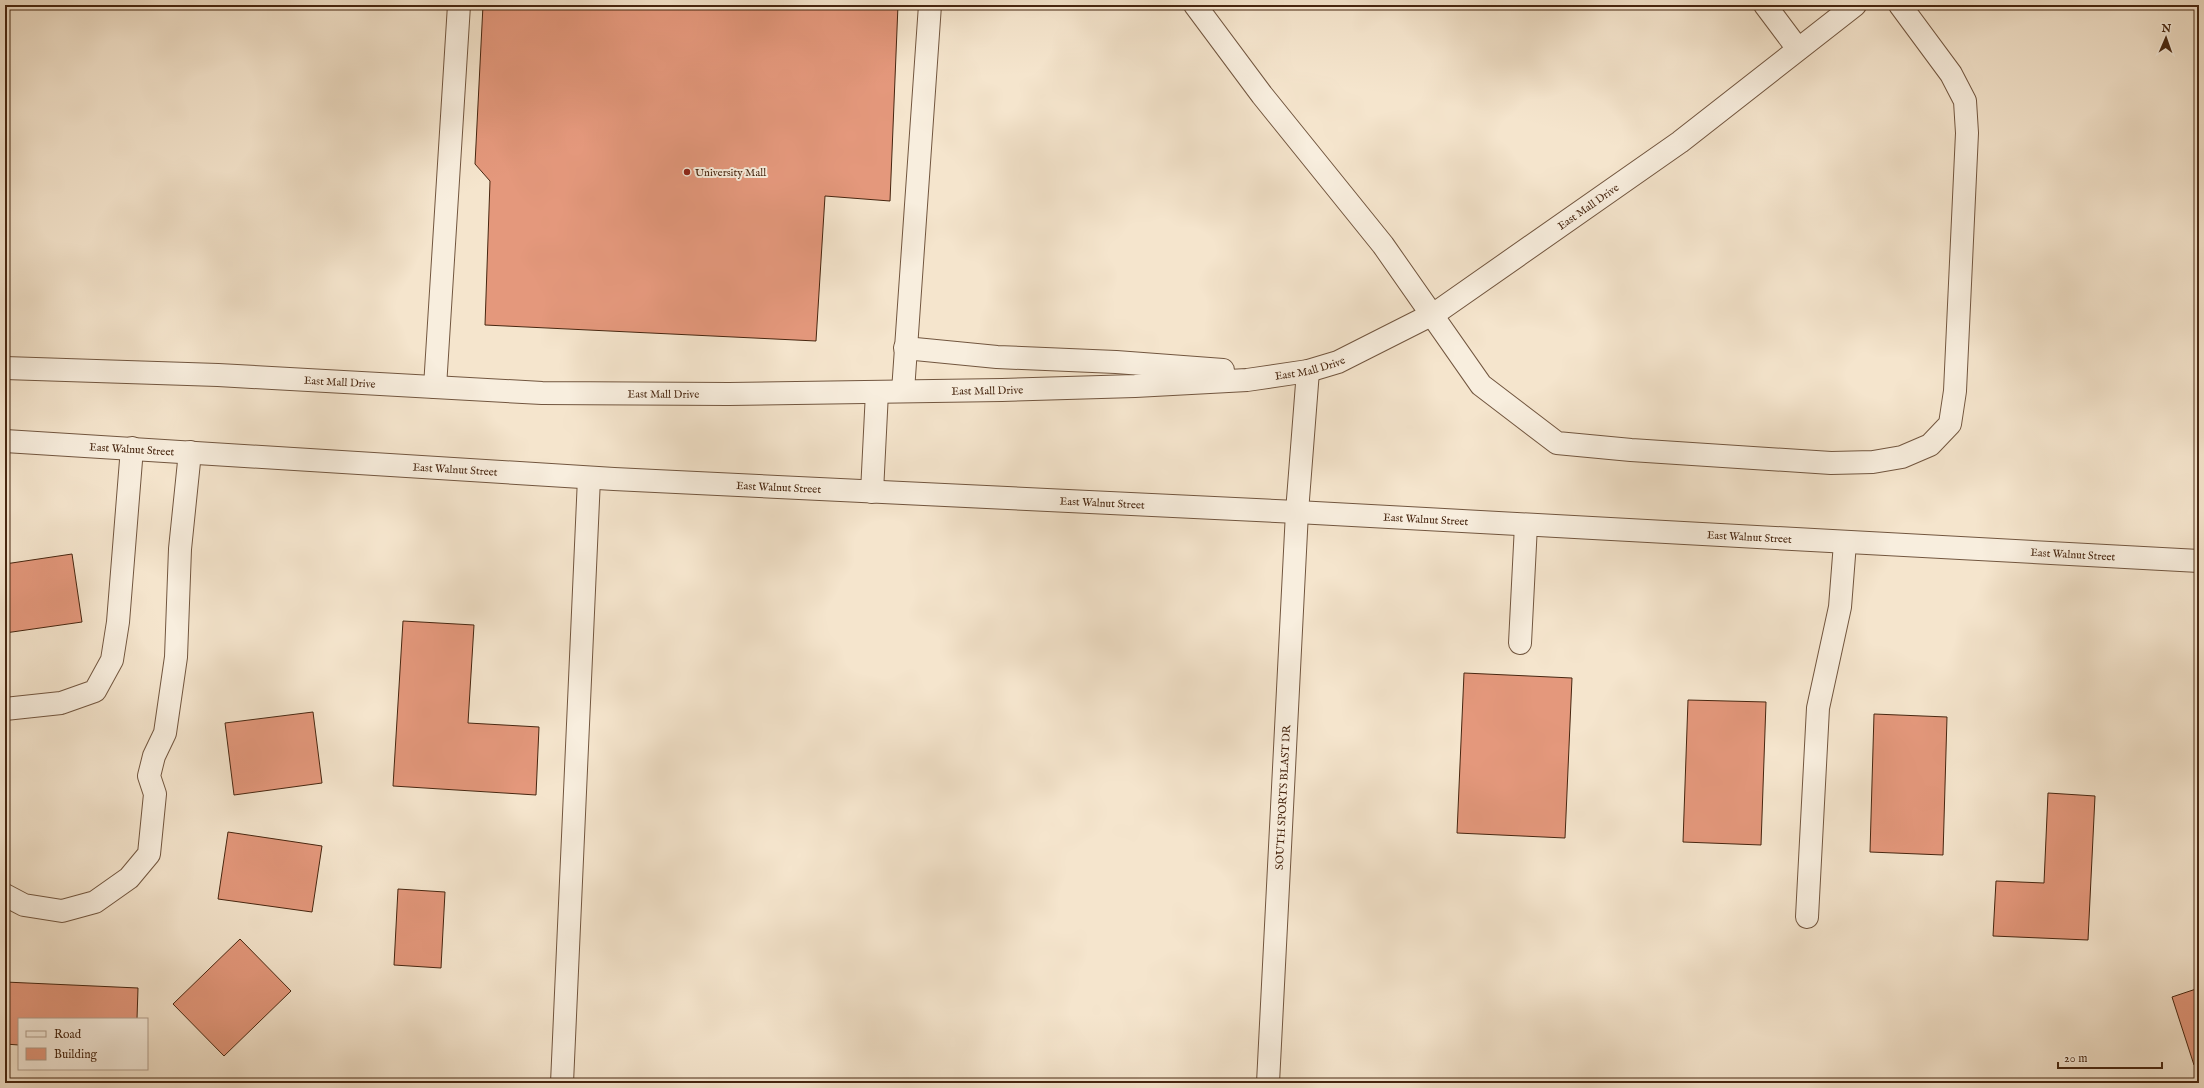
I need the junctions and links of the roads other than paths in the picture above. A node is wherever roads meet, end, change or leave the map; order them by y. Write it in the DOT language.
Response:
graph roads {
  1 [pos="459,5"];
  2 [pos="930,5"];
  3 [pos="1195,5"];
  4 [pos="1765,5"];
  5 [pos="1855,5"];
  6 [pos="1900,5"];
  7 [pos="1798,50"];
  8 [pos="1431,315"];
  9 [pos="906,348"];
  10 [pos="5,368"];
  11 [pos="1299,373"];
  12 [pos="435,387"];
  13 [pos="903,391"];
  14 [pos="877,392"];
  15 [pos="5,441"];
  16 [pos="132,448"];
  17 [pos="190,452"];
  18 [pos="589,478"];
  19 [pos="872,492"];
  20 [pos="1297,512"];
  21 [pos="1526,525"];
  22 [pos="1845,543"];
  23 [pos="2199,561"];
  24 [pos="1520,643"];
  25 [pos="5,709"];
  26 [pos="5,895"];
  27 [pos="1807,917"];
  28 [pos="562,1083"];
  29 [pos="1268,1083"];
  1 -- 12 [label="street"];
  2 -- 9 [label="street"];
  3 -- 8 [label="street"];
  4 -- 7 [label="street"];
  5 -- 7 [label="street, East Mall Drive"];
  6 -- 8 [label="street"];
  7 -- 8 [label="street, East Mall Drive"];
  8 -- 11 [label="street, East Mall Drive"];
  9 -- 11 [label="street"];
  9 -- 13 [label="street"];
  10 -- 12 [label="street, East Mall Drive"];
  11 -- 13 [label="street, East Mall Drive"];
  11 -- 20 [label="street, SOUTH SPORTS BLAST DR"];
  12 -- 14 [label="street, East Mall Drive"];
  13 -- 14 [label="street, East Mall Drive"];
  14 -- 19 [label="street"];
  15 -- 16 [label="street, East Walnut Street"];
  16 -- 17 [label="street, East Walnut Street"];
  16 -- 25 [label="street"];
  17 -- 18 [label="street, East Walnut Street"];
  17 -- 26 [label="street"];
  18 -- 19 [label="street, East Walnut Street"];
  18 -- 28 [label="street"];
  19 -- 20 [label="street, East Walnut Street"];
  20 -- 21 [label="street, East Walnut Street"];
  20 -- 29 [label="street, SOUTH SPORTS BLAST DR"];
  21 -- 22 [label="street, East Walnut Street"];
  21 -- 24 [label="street"];
  22 -- 23 [label="street, East Walnut Street"];
  22 -- 27 [label="street"];
}
